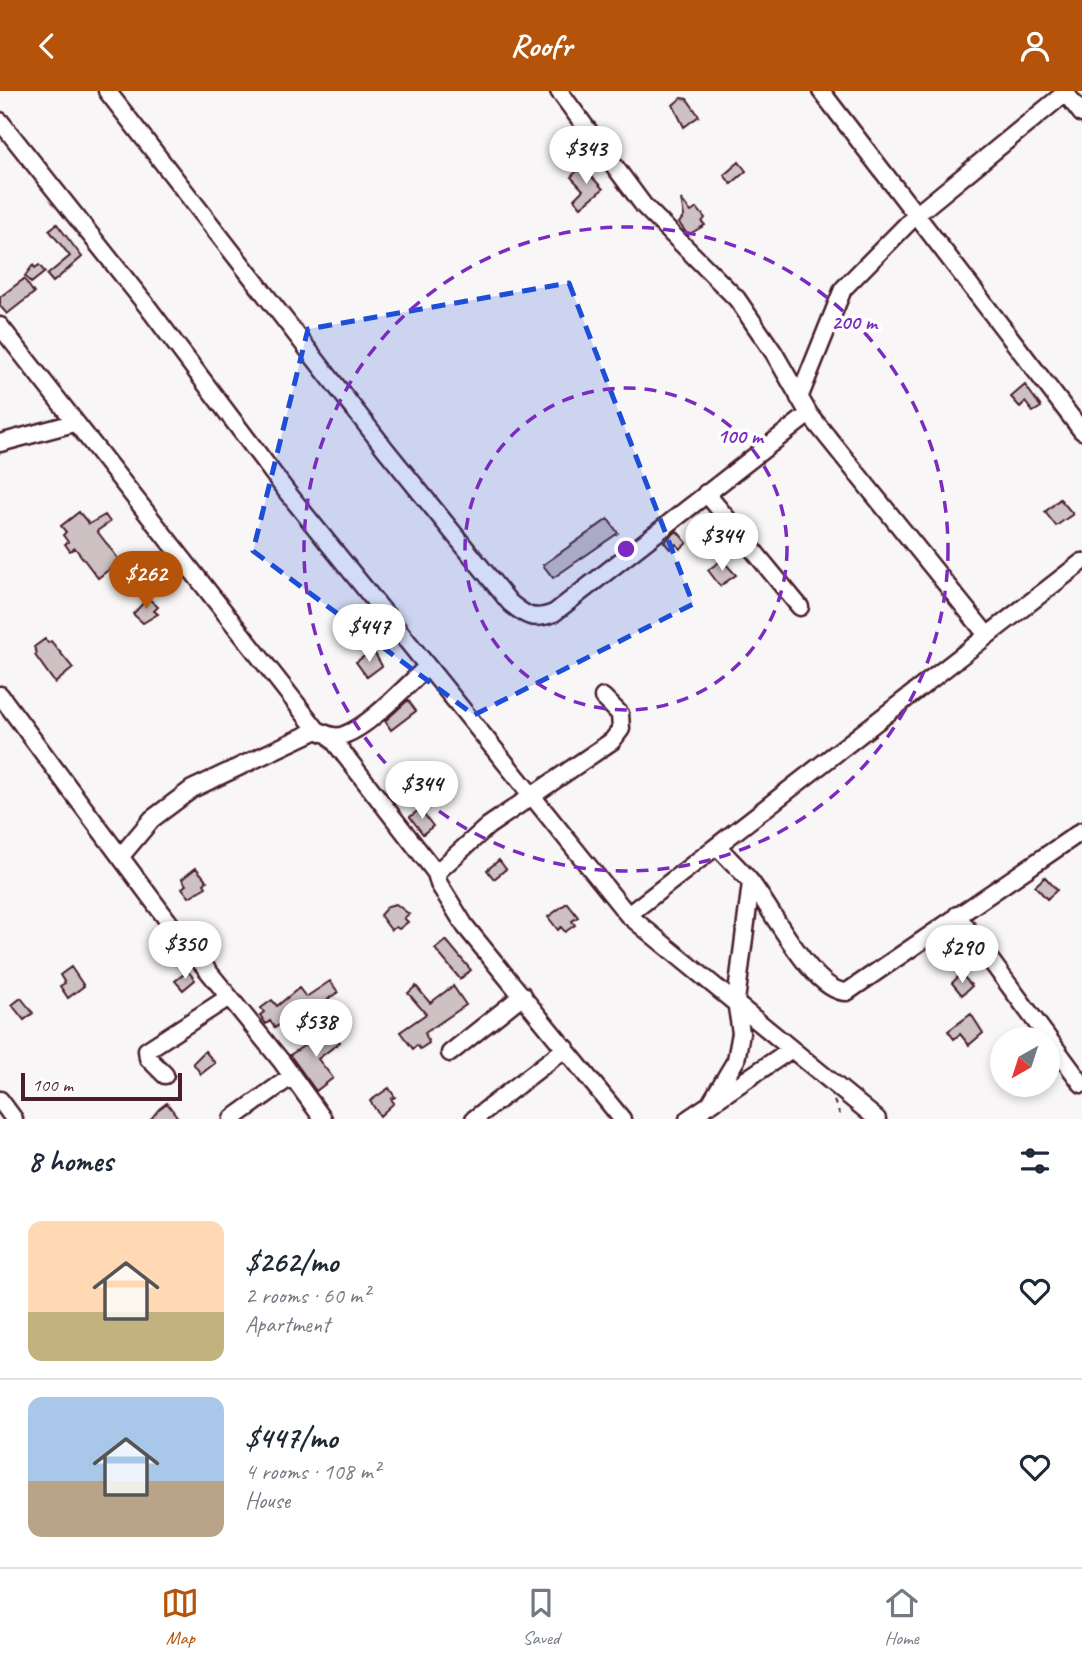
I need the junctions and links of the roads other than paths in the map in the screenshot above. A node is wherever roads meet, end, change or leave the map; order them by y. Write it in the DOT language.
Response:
graph roads {
  1 [pos="107,91"];
  2 [pos="559,91"];
  3 [pos="821,91"];
  4 [pos="1065,92"];
  5 [pos="1082,114"];
  6 [pos="0,121"];
  7 [pos="916,215"];
  8 [pos="0,326"];
  9 [pos="799,398"];
  10 [pos="809,414"];
  11 [pos="74,423"];
  12 [pos="1082,431"];
  13 [pos="0,443"];
  14 [pos="706,493"];
  15 [pos="1082,562"];
  16 [pos="800,607"];
  17 [pos="987,635"];
  18 [pos="427,667"];
  19 [pos="0,695"];
  20 [pos="603,697"];
  21 [pos="323,733"];
  22 [pos="531,795"];
  23 [pos="1082,831"];
  24 [pos="717,846"];
  25 [pos="121,856"];
  26 [pos="436,873"];
  27 [pos="751,883"];
  28 [pos="628,915"];
  29 [pos="957,915"];
  30 [pos="523,995"];
  31 [pos="229,996"];
  32 [pos="736,1001"];
  33 [pos="566,1048"];
  34 [pos="790,1050"];
  35 [pos="450,1053"];
  36 [pos="165,1075"];
  37 [pos="292,1076"];
  38 [pos="1082,1084"];
  39 [pos="0,1100"];
  40 [pos="711,1102"];
  41 [pos="14,1119"];
  42 [pos="232,1119"];
  43 [pos="323,1119"];
  44 [pos="474,1119"];
  45 [pos="622,1119"];
  46 [pos="688,1119"];
  47 [pos="877,1119"];
  1 -- 14 [label="street"];
  2 -- 9 [label="street"];
  3 -- 7 [label="street"];
  4 -- 5 [label="street"];
  4 -- 7 [label="street"];
  6 -- 18 [label="street"];
  7 -- 9 [label="street"];
  7 -- 12 [label="street"];
  8 -- 11 [label="street"];
  9 -- 10 [label="street"];
  10 -- 14 [label="street"];
  10 -- 17 [label="street"];
  11 -- 13 [label="street"];
  11 -- 21 [label="street"];
  14 -- 16 [label="street"];
  15 -- 17 [label="street"];
  17 -- 24 [label="street"];
  18 -- 21 [label="street"];
  18 -- 22 [label="street"];
  19 -- 25 [label="street"];
  20 -- 22 [label="street"];
  21 -- 25 [label="street"];
  21 -- 26 [label="street"];
  22 -- 26 [label="street"];
  22 -- 28 [label="street"];
  23 -- 29 [label="street"];
  24 -- 27 [label="street"];
  24 -- 28 [label="street"];
  25 -- 31 [label="street"];
  26 -- 30 [label="street"];
  27 -- 29 [label="street"];
  27 -- 32 [label="street"];
  28 -- 32 [label="street"];
  29 -- 38 [label="street"];
  30 -- 33 [label="street"];
  30 -- 35 [label="street"];
  31 -- 36 [label="street"];
  31 -- 37 [label="street"];
  32 -- 34 [label="street"];
  32 -- 40 [label="street"];
  33 -- 44 [label="street"];
  33 -- 45 [label="street"];
  34 -- 40 [label="street"];
  34 -- 47 [label="street"];
  37 -- 42 [label="street"];
  37 -- 43 [label="street"];
  39 -- 41 [label="street"];
  40 -- 46 [label="street"];
}
